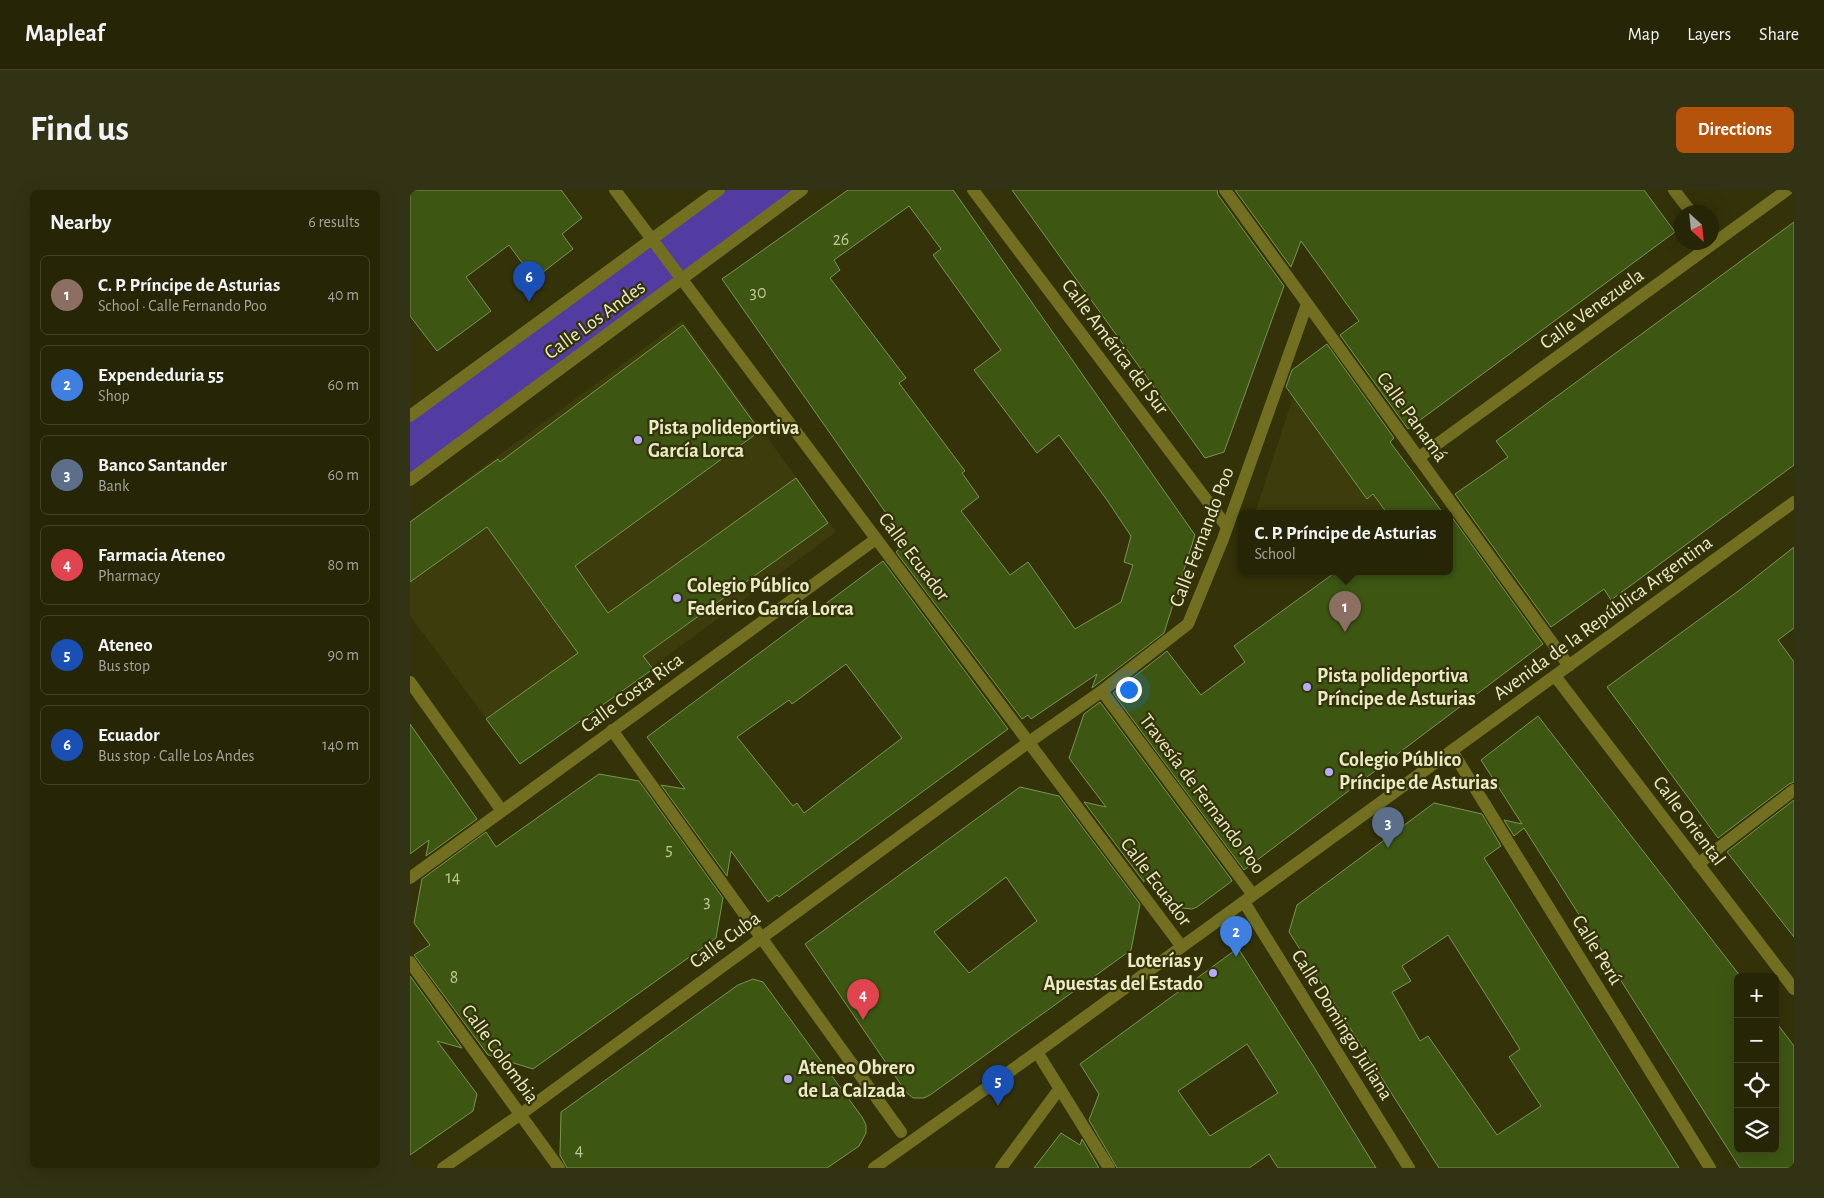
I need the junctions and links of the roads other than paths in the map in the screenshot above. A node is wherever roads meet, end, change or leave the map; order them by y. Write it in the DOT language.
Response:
graph roads {
  1 [pos="615,190"];
  2 [pos="719,190"];
  3 [pos="802,190"];
  4 [pos="973,190"];
  5 [pos="1225,190"];
  6 [pos="1674,190"];
  7 [pos="1787,190"];
  8 [pos="1686,205"];
  9 [pos="1719,237"];
  10 [pos="652,240"];
  11 [pos="1701,250"];
  12 [pos="682,279"];
  13 [pos="1307,304"];
  14 [pos="410,416"];
  15 [pos="1418,458"];
  16 [pos="410,480"];
  17 [pos="1794,502"];
  18 [pos="1227,527"];
  19 [pos="876,539"];
  20 [pos="1569,666"];
  21 [pos="1555,676"];
  22 [pos="410,682"];
  23 [pos="1102,691"];
  24 [pos="612,730"];
  25 [pos="1029,742"];
  26 [pos="1452,751"];
  27 [pos="1794,790"];
  28 [pos="502,811"];
  29 [pos="1698,864"];
  30 [pos="410,878"];
  31 [pos="1249,898"];
  32 [pos="761,938"];
  33 [pos="1182,947"];
  34 [pos="410,962"];
  35 [pos="1794,989"];
  36 [pos="1037,1052"];
  37 [pos="1060,1088"];
  38 [pos="520,1114"];
  39 [pos="901,1132"];
  40 [pos="443,1168"];
  41 [pos="559,1168"];
  42 [pos="874,1168"];
  43 [pos="1001,1168"];
  44 [pos="1109,1168"];
  45 [pos="1409,1168"];
  46 [pos="1710,1168"];
  1 -- 10 [label="street, Calle Ecuador"];
  2 -- 10 [label="street, Calle Los Andes"];
  3 -- 12 [label="street, Calle Los Andes"];
  4 -- 18 [label="street, Calle América del Sur"];
  5 -- 13 [label="street, Calle Panamá"];
  6 -- 8 [label="street"];
  7 -- 9 [label="street, Calle Venezuela"];
  10 -- 12 [label="street, Calle Ecuador"];
  10 -- 14 [label="street, Calle Los Andes"];
  11 -- 15 [label="street, Calle Venezuela"];
  12 -- 16 [label="street, Calle Los Andes"];
  12 -- 19 [label="street, Calle Ecuador"];
  13 -- 15 [label="street, Calle Panamá"];
  13 -- 18 [label="street, Calle Fernando Poo"];
  15 -- 20 [label="street, Calle Panamá"];
  17 -- 20 [label="street, Avenida de la República Argentina"];
  18 -- 23 [label="street, Calle Fernando Poo"];
  19 -- 24 [label="street, Calle Costa Rica"];
  19 -- 25 [label="street, Calle Ecuador"];
  20 -- 21 [label="street, Avenida de la República Argentina"];
  21 -- 26 [label="street, Avenida de la República Argentina"];
  21 -- 29 [label="street, Calle Oriental"];
  22 -- 28 [label="street"];
  23 -- 25 [label="street, Calle Fernando Poo"];
  23 -- 31 [label="street, Travesía de Fernando Poo"];
  24 -- 28 [label="street, Calle Costa Rica"];
  24 -- 32 [label="street"];
  25 -- 32 [label="street, Calle Cuba"];
  25 -- 33 [label="street, Calle Ecuador"];
  26 -- 31 [label="street, Avenida de la República Argentina"];
  26 -- 46 [label="street, Calle Perú"];
  27 -- 29 [label="street"];
  28 -- 30 [label="street, Calle Costa Rica"];
  29 -- 35 [label="street, Calle Oriental"];
  31 -- 33 [label="street, Avenida de la República Argentina"];
  31 -- 45 [label="street, Calle Domingo Juliana"];
  32 -- 38 [label="street, Calle Cuba"];
  32 -- 39 [label="street"];
  33 -- 36 [label="street, Avenida de la República Argentina"];
  34 -- 38 [label="street, Calle Colombia"];
  36 -- 37 [label="street"];
  36 -- 42 [label="street, Avenida de la República Argentina"];
  37 -- 43 [label="street"];
  37 -- 44 [label="street"];
  38 -- 40 [label="street, Calle Cuba"];
  38 -- 41 [label="street, Calle Colombia"];
}
